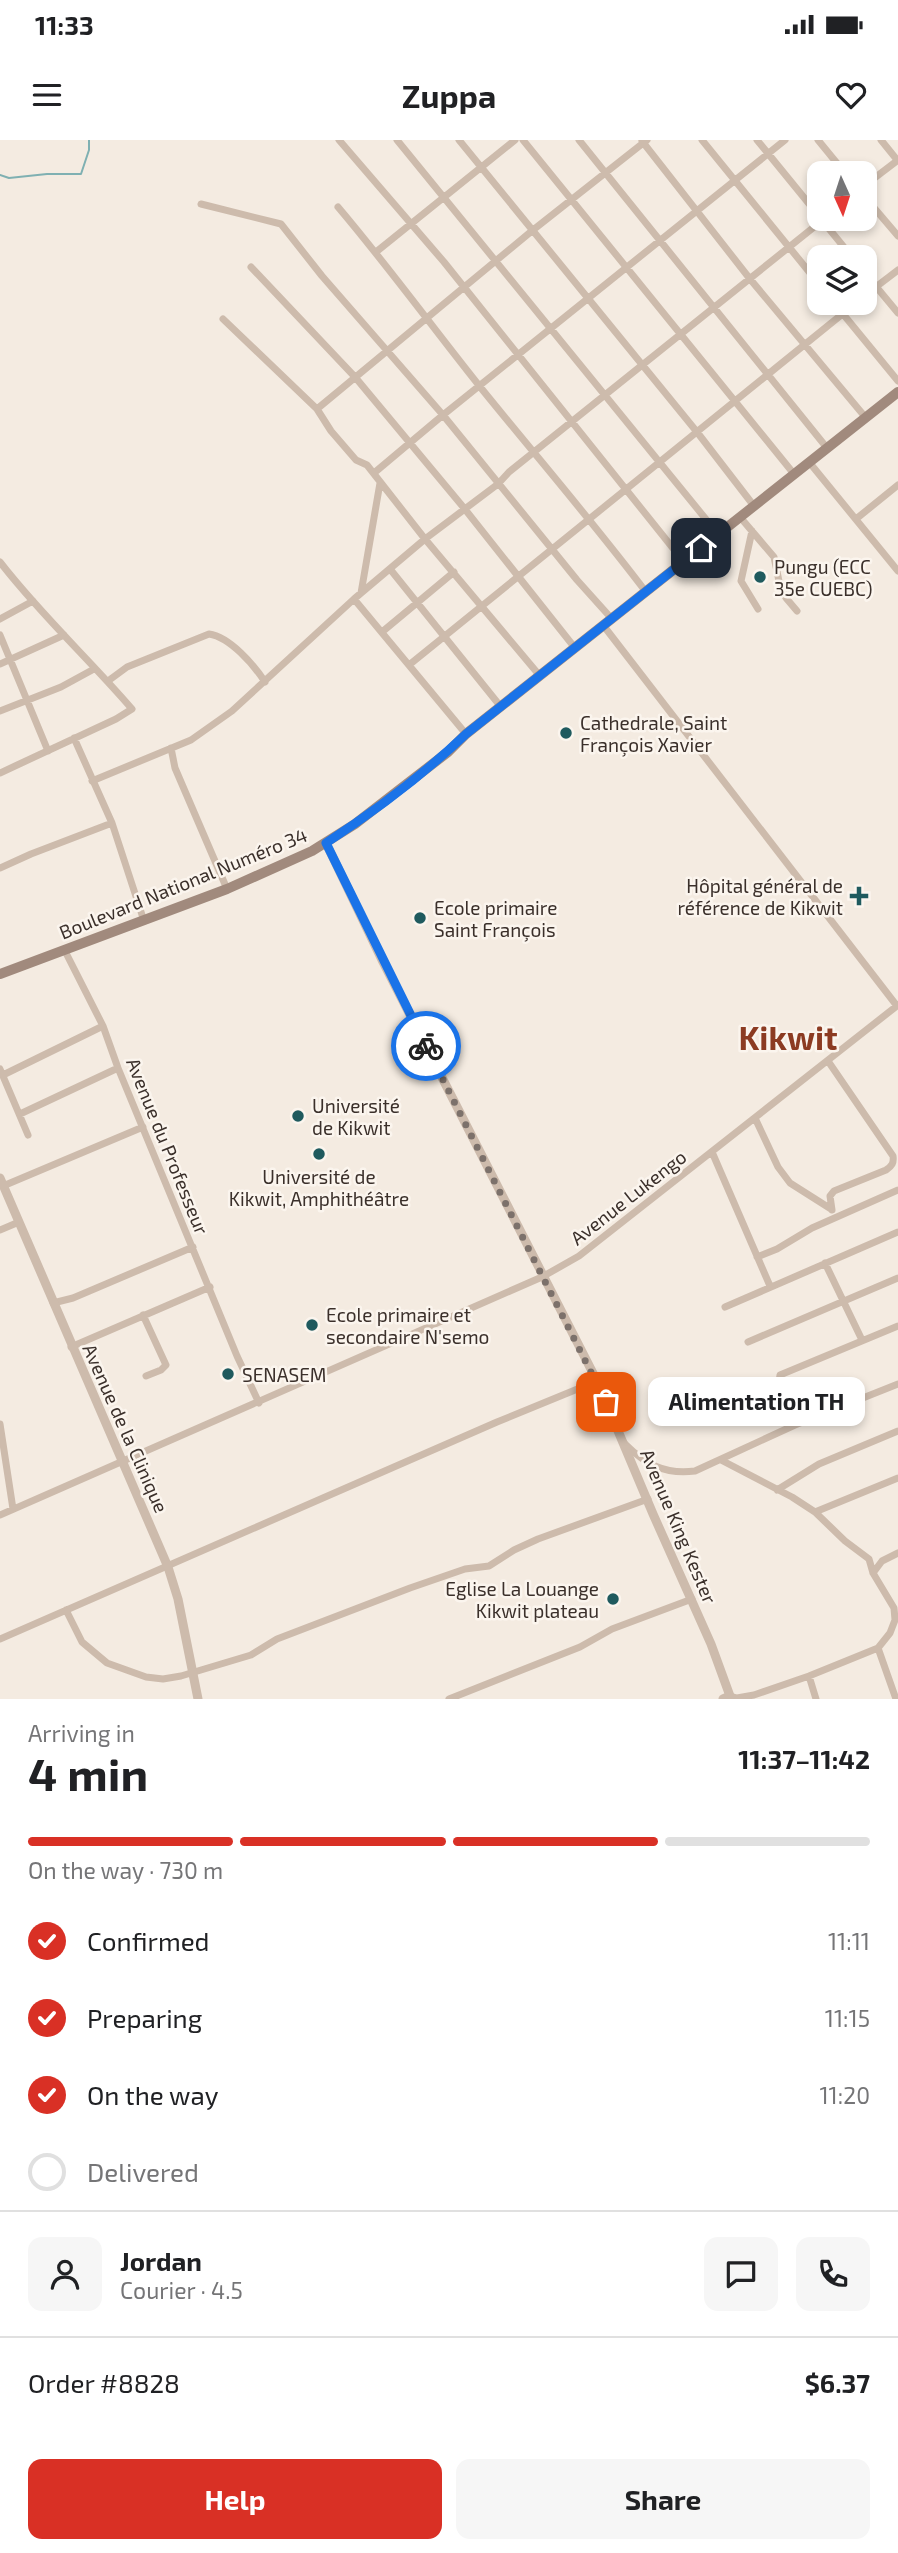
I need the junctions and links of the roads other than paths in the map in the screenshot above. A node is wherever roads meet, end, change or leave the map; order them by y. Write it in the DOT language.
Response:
graph roads {
  1 [pos="339,140"];
  2 [pos="397,140"];
  3 [pos="459,140"];
  4 [pos="515,140"];
  5 [pos="523,140"];
  6 [pos="579,140"];
  7 [pos="702,140"];
  8 [pos="757,140"];
  9 [pos="785,140"];
  10 [pos="818,140"];
  11 [pos="881,140"];
  12 [pos="644,141"];
  13 [pos="768,153"];
  14 [pos="898,160"];
  15 [pos="835,161"];
  16 [pos="481,167"];
  17 [pos="606,173"];
  18 [pos="877,176"];
  19 [pos="734,180"];
  20 [pos="444,197"];
  21 [pos="572,200"];
  22 [pos="807,200"];
  23 [pos="201,204"];
  24 [pos="338,207"];
  25 [pos="695,211"];
  26 [pos="877,211"];
  27 [pos="412,225"];
  28 [pos="533,230"];
  29 [pos="807,231"];
  30 [pos="832,231"];
  31 [pos="898,236"];
  32 [pos="659,241"];
  33 [pos="843,245"];
  34 [pos="789,247"];
  35 [pos="376,252"];
  36 [pos="497,260"];
  37 [pos="251,267"];
  38 [pos="626,268"];
  39 [pos="807,269"];
  40 [pos="898,270"];
  41 [pos="750,279"];
  42 [pos="877,286"];
  43 [pos="463,288"];
  44 [pos="877,288"];
  45 [pos="589,299"];
  46 [pos="714,308"];
  47 [pos="898,313"];
  48 [pos="842,315"];
  49 [pos="844,315"];
  50 [pos="427,318"];
  51 [pos="223,319"];
  52 [pos="552,328"];
  53 [pos="681,335"];
  54 [pos="805,345"];
  55 [pos="388,350"];
  56 [pos="517,355"];
  57 [pos="642,366"];
  58 [pos="769,375"];
  59 [pos="355,377"];
  60 [pos="898,381"];
  61 [pos="480,386"];
  62 [pos="898,392"];
  63 [pos="606,395"];
  64 [pos="736,402"];
  65 [pos="317,409"];
  66 [pos="443,415"];
  67 [pos="866,418"];
  68 [pos="572,423"];
  69 [pos="697,432"];
  70 [pos="410,443"];
  71 [pos="827,448"];
  72 [pos="534,453"];
  73 [pos="660,463"];
  74 [pos="809,463"];
  75 [pos="374,474"];
  76 [pos="794,474"];
  77 [pos="380,483"];
  78 [pos="498,484"];
  79 [pos="898,485"];
  80 [pos="626,489"];
  81 [pos="754,506"];
  82 [pos="464,508"];
  83 [pos="740,517"];
  84 [pos="590,519"];
  85 [pos="856,519"];
  86 [pos="752,531"];
  87 [pos="718,534"];
  88 [pos="425,539"];
  89 [pos="551,550"];
  90 [pos="0,562"];
  91 [pos="684,562"];
  92 [pos="390,569"];
  93 [pos="454,572"];
  94 [pos="898,572"];
  95 [pos="518,578"];
  96 [pos="646,592"];
  97 [pos="357,596"];
  98 [pos="33,601"];
  99 [pos="417,604"];
  100 [pos="482,607"];
  101 [pos="758,609"];
  102 [pos="797,611"];
  103 [pos="0,619"];
  104 [pos="608,622"];
  105 [pos="382,632"];
  106 [pos="0,635"];
  107 [pos="64,635"];
  108 [pos="444,638"];
  109 [pos="575,648"];
  110 [pos="11,659"];
  111 [pos="0,664"];
  112 [pos="409,665"];
  113 [pos="94,669"];
  114 [pos="540,676"];
  115 [pos="108,681"];
  116 [pos="265,682"];
  117 [pos="28,699"];
  118 [pos="501,707"];
  119 [pos="0,711"];
  120 [pos="466,734"];
  121 [pos="74,738"];
  122 [pos="171,748"];
  123 [pos="48,751"];
  124 [pos="0,773"];
  125 [pos="92,781"];
  126 [pos="112,822"];
  127 [pos="326,843"];
  128 [pos="0,868"];
  129 [pos="227,889"];
  130 [pos="145,921"];
  131 [pos="65,951"];
  132 [pos="0,974"];
  133 [pos="898,1006"];
  134 [pos="103,1026"];
  135 [pos="828,1061"];
  136 [pos="118,1068"];
  137 [pos="1,1072"];
  138 [pos="20,1114"];
  139 [pos="755,1118"];
  140 [pos="143,1127"];
  141 [pos="28,1135"];
  142 [pos="712,1152"];
  143 [pos="2,1182"];
  144 [pos="898,1190"];
  145 [pos="832,1210"];
  146 [pos="840,1216"];
  147 [pos="19,1222"];
  148 [pos="0,1230"];
  149 [pos="898,1232"];
  150 [pos="193,1247"];
  151 [pos="757,1257"];
  152 [pos="825,1263"];
  153 [pos="542,1277"];
  154 [pos="898,1278"];
  155 [pos="770,1286"];
  156 [pos="210,1287"];
  157 [pos="843,1301"];
  158 [pos="53,1303"];
  159 [pos="725,1307"];
  160 [pos="144,1315"];
  161 [pos="898,1326"];
  162 [pos="862,1340"];
  163 [pos="748,1342"];
  164 [pos="71,1346"];
  165 [pos="146,1376"];
  166 [pos="597,1381"];
  167 [pos="898,1384"];
  168 [pos="259,1403"];
  169 [pos="0,1424"];
  170 [pos="794,1425"];
  171 [pos="898,1431"];
  172 [pos="624,1444"];
  173 [pos="721,1460"];
  174 [pos="123,1462"];
  175 [pos="898,1478"];
  176 [pos="777,1490"];
  177 [pos="648,1499"];
  178 [pos="13,1509"];
  179 [pos="815,1512"];
  180 [pos="0,1515"];
  181 [pos="898,1553"];
  182 [pos="167,1567"];
  183 [pos="873,1573"];
  184 [pos="692,1600"];
  185 [pos="66,1610"];
  186 [pos="0,1639"];
  187 [pos="877,1648"];
  188 [pos="192,1671"];
  189 [pos="808,1676"];
  190 [pos="727,1698"];
  191 [pos="198,1699"];
  192 [pos="449,1699"];
  193 [pos="816,1699"];
  194 [pos="896,1699"];
  1 -- 27 [label="street"];
  2 -- 20 [label="street"];
  3 -- 16 [label="street"];
  4 -- 16 [label="street"];
  5 -- 21 [label="street"];
  6 -- 17 [label="street"];
  7 -- 19 [label="street"];
  8 -- 13 [label="street"];
  9 -- 13 [label="street"];
  10 -- 15 [label="street"];
  11 -- 14 [label="street"];
  12 -- 17 [label="street"];
  12 -- 25 [label="street"];
  13 -- 19 [label="street"];
  13 -- 22 [label="street"];
  14 -- 18 [label="street"];
  16 -- 20 [label="street"];
  16 -- 28 [label="street"];
  17 -- 21 [label="street"];
  17 -- 32 [label="street"];
  19 -- 25 [label="street"];
  19 -- 34 [label="street"];
  20 -- 27 [label="street"];
  20 -- 36 [label="street"];
  21 -- 28 [label="street"];
  21 -- 38 [label="street"];
  23 -- 55 [label="street"];
  24 -- 35 [label="street"];
  25 -- 32 [label="street"];
  25 -- 41 [label="street"];
  26 -- 31 [label="street"];
  27 -- 35 [label="street"];
  27 -- 43 [label="street"];
  28 -- 36 [label="street"];
  28 -- 45 [label="street"];
  29 -- 34 [label="street"];
  30 -- 33 [label="street"];
  32 -- 38 [label="street"];
  32 -- 46 [label="street"];
  34 -- 39 [label="street"];
  34 -- 41 [label="street"];
  35 -- 50 [label="street"];
  36 -- 43 [label="street"];
  36 -- 52 [label="street"];
  37 -- 59 [label="street"];
  38 -- 45 [label="street"];
  38 -- 53 [label="street"];
  40 -- 42 [label="street"];
  41 -- 46 [label="street"];
  41 -- 54 [label="street"];
  43 -- 50 [label="street"];
  43 -- 56 [label="street"];
  44 -- 47 [label="street"];
  45 -- 52 [label="street"];
  45 -- 57 [label="street"];
  46 -- 53 [label="street"];
  46 -- 58 [label="street"];
  48 -- 54 [label="street"];
  49 -- 60 [label="street"];
  50 -- 55 [label="street"];
  50 -- 61 [label="street"];
  51 -- 65 [label="street"];
  52 -- 56 [label="street"];
  52 -- 63 [label="street"];
  53 -- 57 [label="street"];
  53 -- 64 [label="street"];
  54 -- 58 [label="street"];
  54 -- 67 [label="street"];
  55 -- 59 [label="street"];
  55 -- 66 [label="street"];
  56 -- 61 [label="street"];
  56 -- 68 [label="street"];
  57 -- 63 [label="street"];
  57 -- 69 [label="street"];
  58 -- 64 [label="street"];
  58 -- 71 [label="street"];
  59 -- 65 [label="street"];
  59 -- 70 [label="street"];
  61 -- 66 [label="street"];
  61 -- 72 [label="street"];
  62 -- 67 [label="main road, Boulevard National Numéro 34"];
  63 -- 68 [label="street"];
  63 -- 73 [label="street"];
  64 -- 69 [label="street"];
  64 -- 76 [label="street"];
  65 -- 75 [label="street"];
  66 -- 70 [label="street"];
  66 -- 78 [label="street"];
  67 -- 71 [label="main road, Boulevard National Numéro 34"];
  68 -- 72 [label="street"];
  68 -- 80 [label="street"];
  69 -- 73 [label="street"];
  69 -- 81 [label="street"];
  70 -- 75 [label="street"];
  70 -- 82 [label="street"];
  71 -- 74 [label="main road, Boulevard National Numéro 34"];
  72 -- 78 [label="street"];
  72 -- 84 [label="street"];
  73 -- 80 [label="street"];
  73 -- 87 [label="street"];
  74 -- 76 [label="main road, Boulevard National Numéro 34"];
  74 -- 85 [label="street"];
  75 -- 77 [label="street"];
  76 -- 81 [label="main road, Boulevard National Numéro 34"];
  77 -- 88 [label="street"];
  77 -- 97 [label="street"];
  78 -- 82 [label="street"];
  78 -- 89 [label="street"];
  79 -- 85 [label="street"];
  80 -- 84 [label="street"];
  80 -- 91 [label="street"];
  81 -- 83 [label="main road, Boulevard National Numéro 34"];
  82 -- 88 [label="street"];
  82 -- 95 [label="street"];
  83 -- 86 [label="street"];
  83 -- 87 [label="main road, Boulevard National Numéro 34"];
  84 -- 89 [label="street"];
  84 -- 96 [label="street"];
  85 -- 94 [label="street"];
  86 -- 101 [label="street"];
  86 -- 102 [label="street"];
  87 -- 91 [label="main road, Boulevard National Numéro 34"];
  88 -- 92 [label="street"];
  88 -- 93 [label="street"];
  89 -- 95 [label="street"];
  89 -- 104 [label="street"];
  90 -- 98 [label="street"];
  91 -- 96 [label="main road, Boulevard National Numéro 34"];
  92 -- 97 [label="street"];
  92 -- 99 [label="street"];
  93 -- 99 [label="street"];
  93 -- 100 [label="street"];
  95 -- 100 [label="street"];
  95 -- 109 [label="street"];
  96 -- 104 [label="main road, Boulevard National Numéro 34"];
  97 -- 105 [label="street"];
  97 -- 116 [label="street"];
  98 -- 103 [label="street"];
  98 -- 107 [label="street"];
  99 -- 105 [label="street"];
  99 -- 108 [label="street"];
  100 -- 108 [label="street"];
  100 -- 114 [label="street"];
  104 -- 109 [label="main road, Boulevard National Numéro 34"];
  104 -- 133 [label="street"];
  105 -- 112 [label="street"];
  106 -- 110 [label="street"];
  107 -- 110 [label="street"];
  107 -- 113 [label="street"];
  108 -- 112 [label="street"];
  108 -- 118 [label="street"];
  109 -- 114 [label="main road, Boulevard National Numéro 34"];
  110 -- 111 [label="street"];
  110 -- 117 [label="street"];
  112 -- 120 [label="street"];
  113 -- 115 [label="street"];
  113 -- 117 [label="street"];
  114 -- 118 [label="main road, Boulevard National Numéro 34"];
  115 -- 116 [label="street"];
  115 -- 121 [label="street"];
  116 -- 122 [label="street"];
  117 -- 119 [label="street"];
  117 -- 123 [label="street"];
  118 -- 120 [label="main road, Boulevard National Numéro 34"];
  120 -- 127 [label="main road, Boulevard National Numéro 34"];
  121 -- 123 [label="street"];
  121 -- 125 [label="street"];
  122 -- 125 [label="street"];
  122 -- 129 [label="street"];
  123 -- 124 [label="street"];
  125 -- 126 [label="street"];
  126 -- 128 [label="street"];
  126 -- 130 [label="street"];
  127 -- 129 [label="main road, Boulevard National Numéro 34"];
  127 -- 153 [label="street, Avenue King Kester"];
  129 -- 130 [label="main road, Boulevard National Numéro 34"];
  130 -- 131 [label="main road, Boulevard National Numéro 34"];
  131 -- 132 [label="main road, Boulevard National Numéro 34"];
  131 -- 134 [label="street, Avenue du Professeur"];
  133 -- 135 [label="street, Avenue Lukengo"];
  134 -- 136 [label="street, Avenue du Professeur"];
  134 -- 137 [label="street"];
  135 -- 139 [label="street, Avenue Lukengo"];
  135 -- 145 [label="street"];
  136 -- 138 [label="street"];
  136 -- 140 [label="street, Avenue du Professeur"];
  137 -- 138 [label="street"];
  138 -- 141 [label="street"];
  139 -- 142 [label="street, Avenue Lukengo"];
  139 -- 145 [label="street"];
  140 -- 143 [label="street"];
  140 -- 150 [label="street, Avenue du Professeur"];
  142 -- 151 [label="street"];
  142 -- 153 [label="street, Avenue Lukengo"];
  143 -- 147 [label="street, Avenue de la Clinique"];
  144 -- 146 [label="street"];
  145 -- 146 [label="street"];
  146 -- 151 [label="street"];
  147 -- 148 [label="street"];
  147 -- 158 [label="street, Avenue de la Clinique"];
  149 -- 152 [label="street"];
  150 -- 156 [label="street, Avenue du Professeur"];
  150 -- 158 [label="street"];
  151 -- 155 [label="street"];
  152 -- 155 [label="street"];
  152 -- 157 [label="street"];
  153 -- 166 [label="street, Avenue King Kester"];
  153 -- 168 [label="street, Avenue Lukengo"];
  154 -- 157 [label="street"];
  155 -- 159 [label="street"];
  156 -- 160 [label="street"];
  156 -- 168 [label="street, Avenue du Professeur"];
  157 -- 162 [label="street"];
  157 -- 163 [label="street"];
  158 -- 164 [label="street, Avenue de la Clinique"];
  160 -- 164 [label="street"];
  160 -- 165 [label="street"];
  161 -- 162 [label="street"];
  162 -- 170 [label="street"];
  164 -- 174 [label="street, Avenue de la Clinique"];
  166 -- 172 [label="street, Avenue King Kester"];
  166 -- 182 [label="street"];
  167 -- 170 [label="street"];
  168 -- 174 [label="street, Avenue Lukengo"];
  169 -- 178 [label="street"];
  170 -- 173 [label="street"];
  171 -- 176 [label="street"];
  172 -- 173 [label="street"];
  172 -- 177 [label="street, Avenue King Kester"];
  173 -- 176 [label="street"];
  174 -- 178 [label="street, Avenue Lukengo"];
  174 -- 182 [label="street, Avenue de la Clinique"];
  175 -- 179 [label="street"];
  176 -- 179 [label="street"];
  177 -- 184 [label="street, Avenue King Kester"];
  177 -- 188 [label="street"];
  178 -- 180 [label="street, Avenue Lukengo"];
  179 -- 183 [label="street"];
  181 -- 183 [label="street"];
  182 -- 185 [label="street"];
  182 -- 188 [label="street, Avenue de la Clinique"];
  183 -- 187 [label="street"];
  184 -- 190 [label="street, Avenue King Kester"];
  184 -- 192 [label="street"];
  185 -- 186 [label="street"];
  185 -- 188 [label="street"];
  187 -- 189 [label="street"];
  187 -- 194 [label="street"];
  188 -- 191 [label="street, Avenue de la Clinique"];
  189 -- 190 [label="street"];
  189 -- 193 [label="street"];
}
